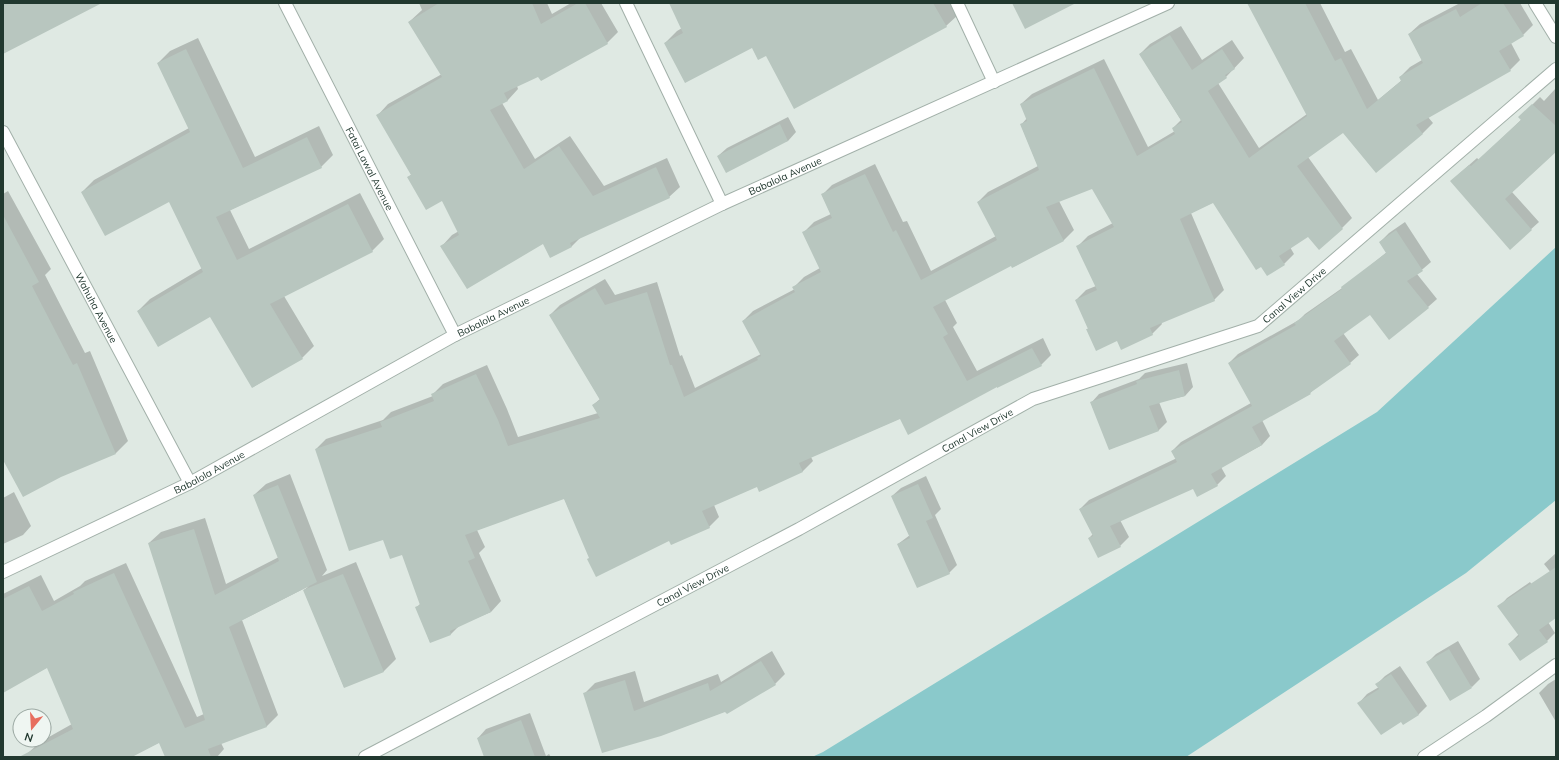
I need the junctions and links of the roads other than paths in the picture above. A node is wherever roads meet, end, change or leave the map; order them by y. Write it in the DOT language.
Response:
graph roads {
  1 [pos="285,3"];
  2 [pos="626,3"];
  3 [pos="957,3"];
  4 [pos="1168,3"];
  5 [pos="1535,3"];
  6 [pos="1556,37"];
  7 [pos="1556,69"];
  8 [pos="994,82"];
  9 [pos="3,132"];
  10 [pos="722,204"];
  11 [pos="455,335"];
  12 [pos="190,483"];
  13 [pos="3,572"];
  14 [pos="1556,665"];
  15 [pos="365,757"];
  16 [pos="1424,757"];
  1 -- 11 [label="street, Fatai Lawal Avenue"];
  2 -- 10 [label="street"];
  3 -- 8 [label="street"];
  4 -- 8 [label="street, Babalola Avenue"];
  5 -- 6 [label="street"];
  7 -- 15 [label="street, Canal View Drive"];
  8 -- 10 [label="street, Babalola Avenue"];
  9 -- 12 [label="street, Wahuha Avenue"];
  10 -- 11 [label="street, Babalola Avenue"];
  11 -- 12 [label="street, Babalola Avenue"];
  12 -- 13 [label="street, Babalola Avenue"];
  14 -- 16 [label="street"];
}
